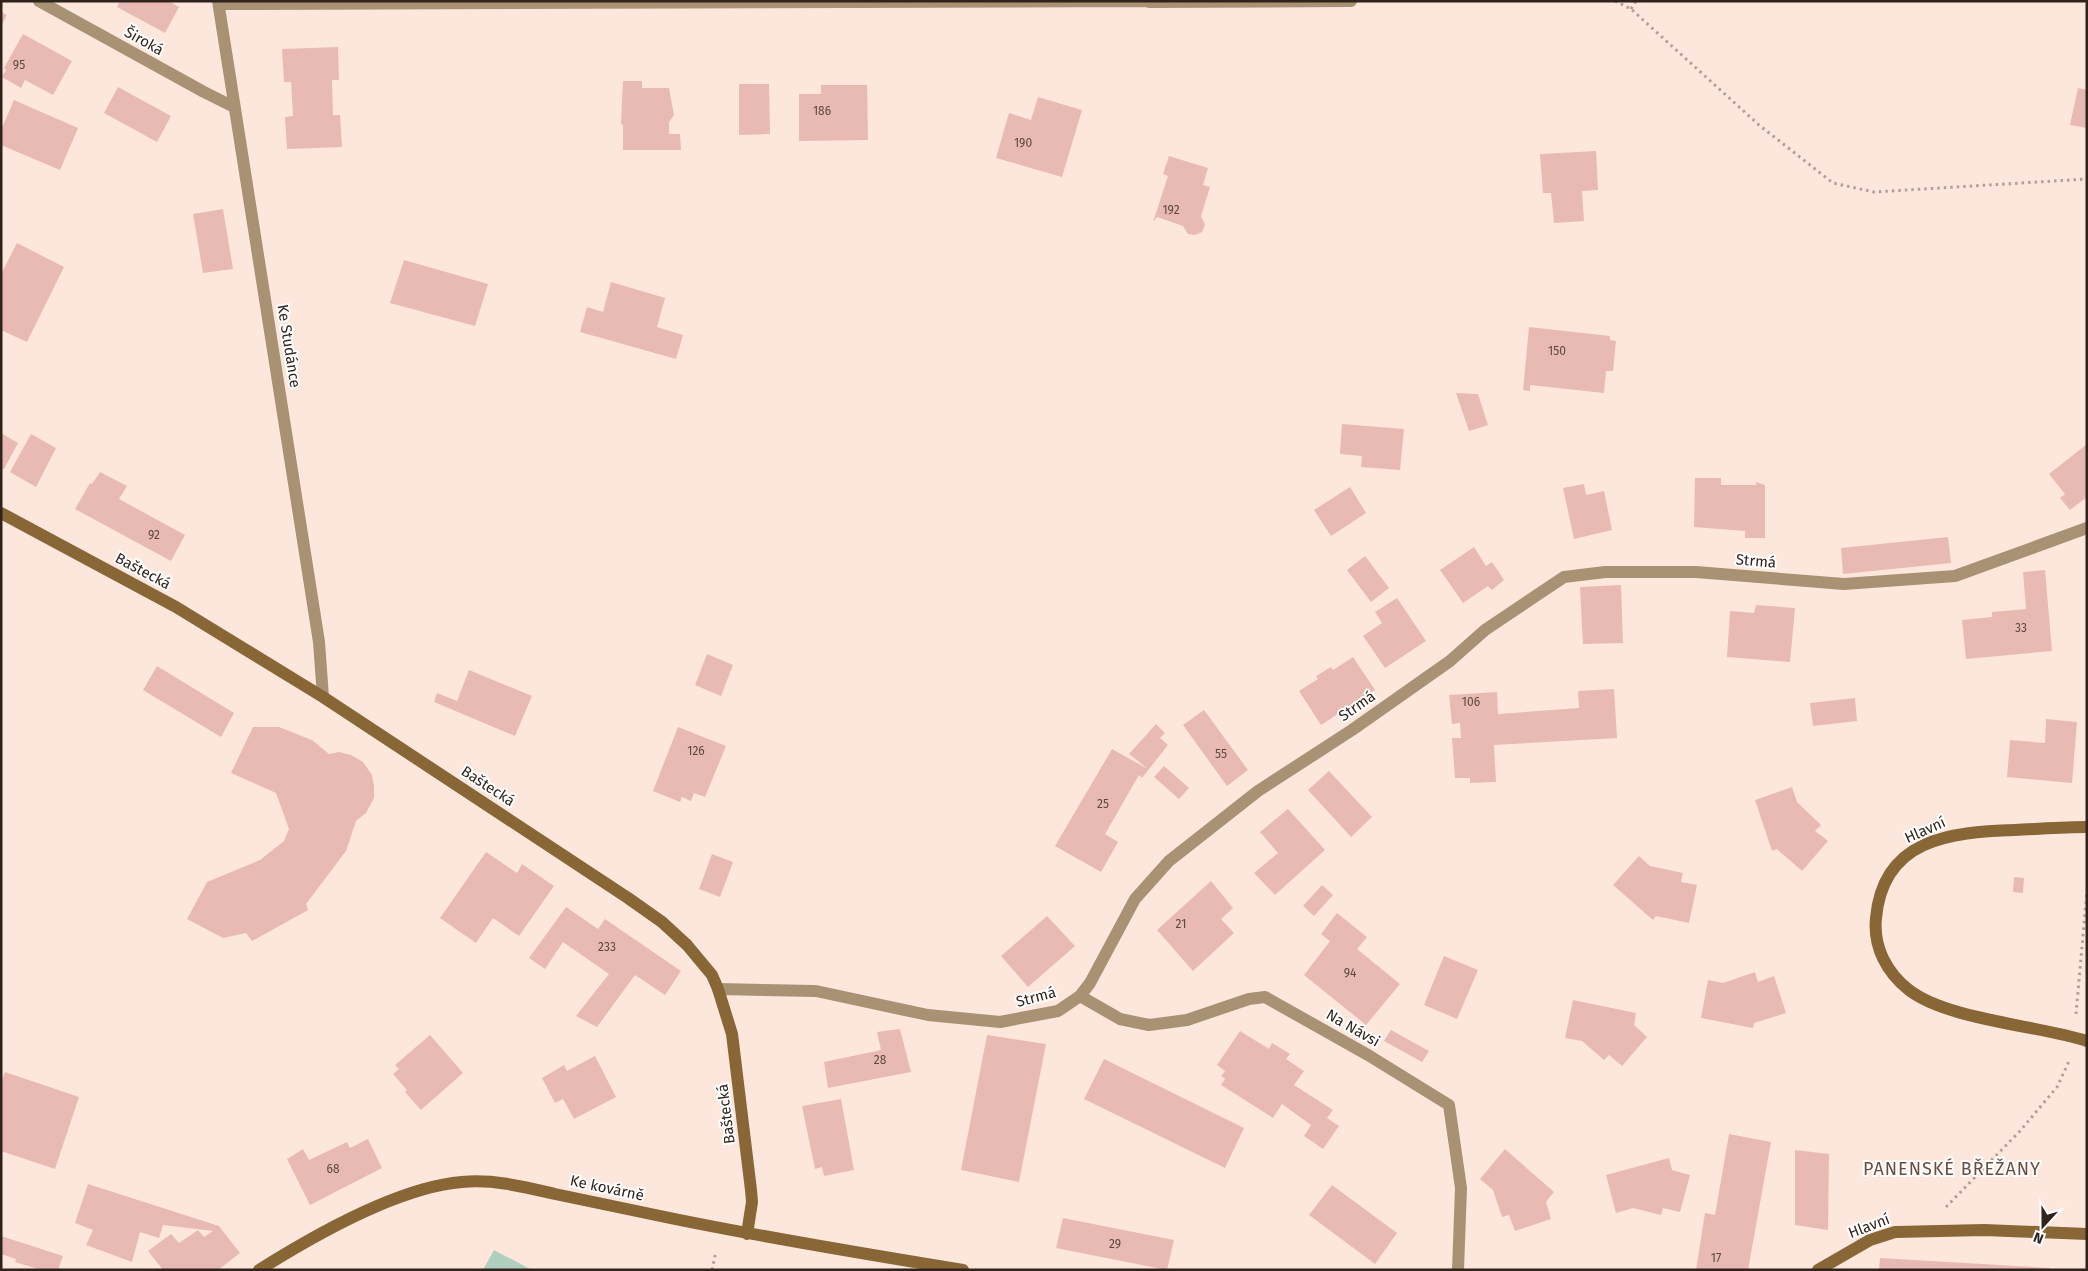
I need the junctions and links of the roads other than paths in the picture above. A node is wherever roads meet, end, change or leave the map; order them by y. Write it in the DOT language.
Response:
graph roads {
  1 [pos="39,1"];
  2 [pos="1351,1"];
  3 [pos="1150,2"];
  4 [pos="218,3"];
  5 [pos="234,106"];
  6 [pos="1,513"];
  7 [pos="2087,528"];
  8 [pos="323,697"];
  9 [pos="2087,827"];
  10 [pos="718,989"];
  11 [pos="1080,996"];
  12 [pos="2087,1042"];
  13 [pos="747,1234"];
  14 [pos="2087,1234"];
  15 [pos="259,1270"];
  16 [pos="963,1270"];
  17 [pos="1458,1270"];
  18 [pos="1818,1270"];
  1 -- 5 [label="street, Široká"];
  2 -- 3 [label="street"];
  3 -- 4 [label="street"];
  4 -- 5 [label="street, Ke Studánce"];
  5 -- 8 [label="street, Ke Studánce"];
  6 -- 8 [label="street, Baštecká"];
  7 -- 11 [label="street, Strmá"];
  8 -- 10 [label="street, Baštecká"];
  9 -- 12 [label="street, Hlavní"];
  10 -- 11 [label="street, Strmá"];
  10 -- 13 [label="street, Baštecká"];
  11 -- 17 [label="street, Na Návsi"];
  13 -- 15 [label="street, Ke kovárně"];
  13 -- 16 [label="street, Ke kovárně"];
  14 -- 18 [label="street, Hlavní"];
}
